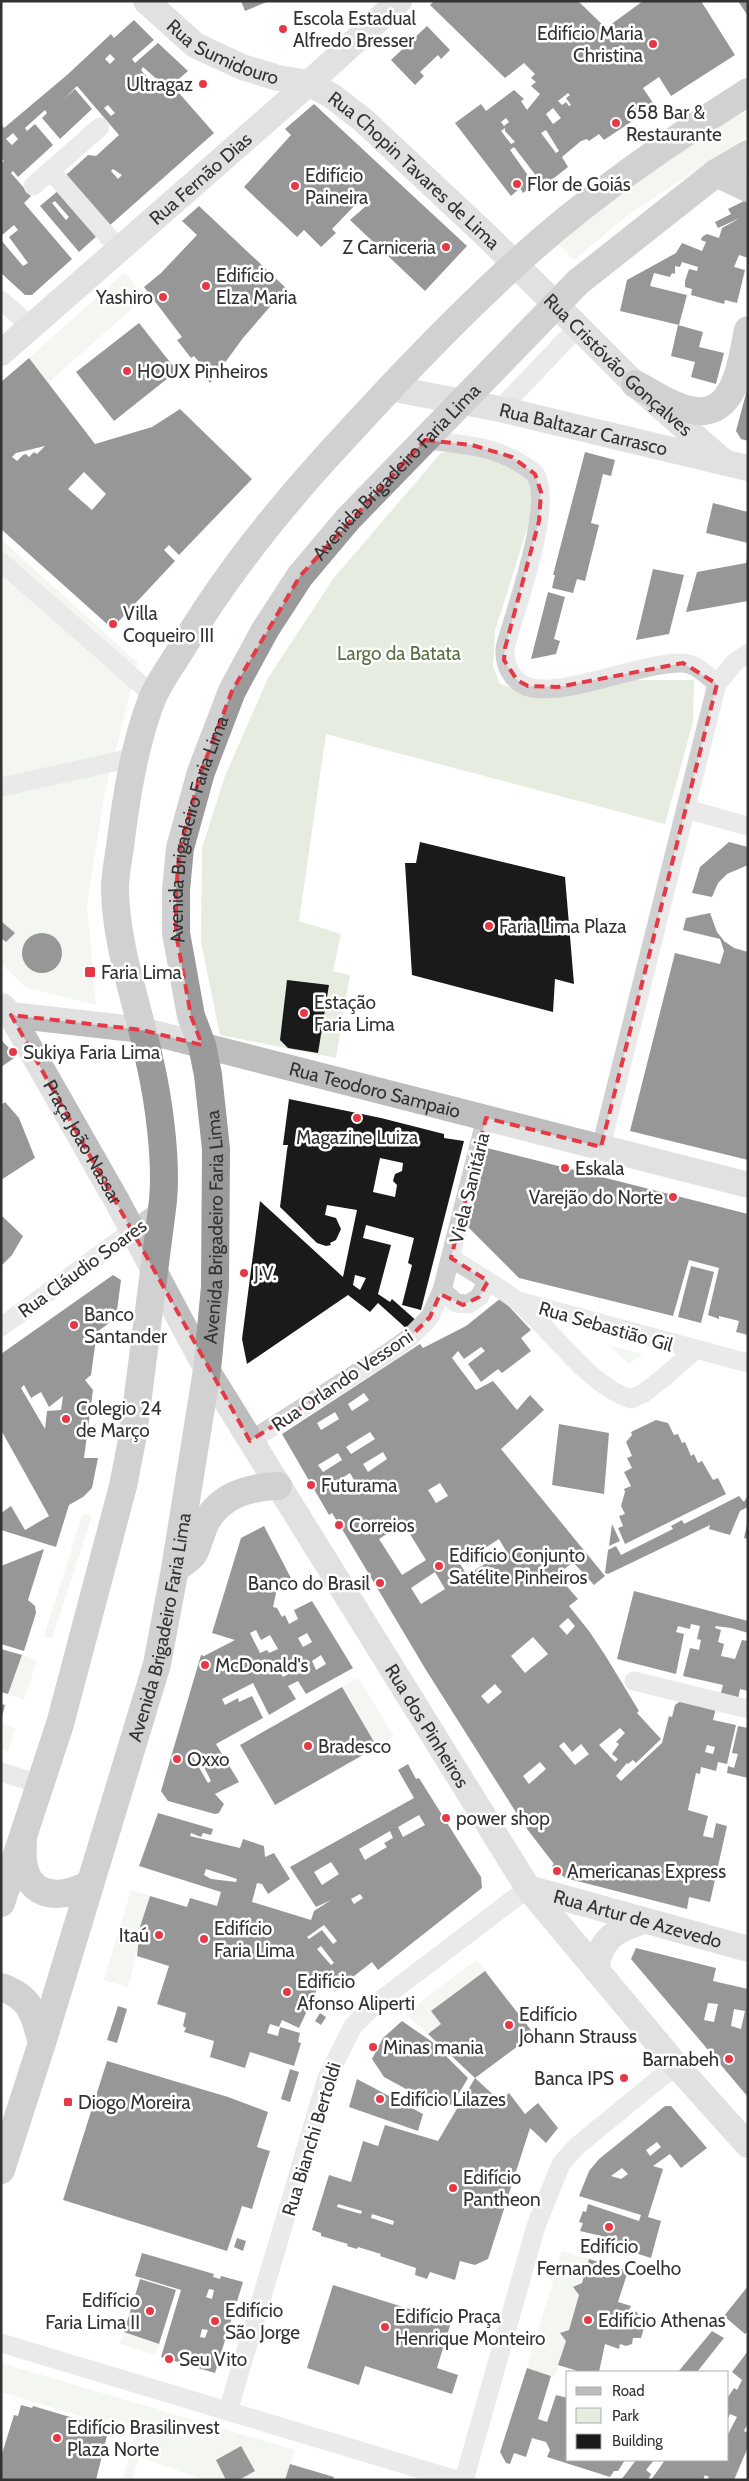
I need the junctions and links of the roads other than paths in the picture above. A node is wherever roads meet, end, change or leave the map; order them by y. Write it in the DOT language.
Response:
graph roads {
  1 [pos="146,1"];
  2 [pos="399,1"];
  3 [pos="309,83"];
  4 [pos="748,92"];
  5 [pos="100,128"];
  6 [pos="748,154"];
  7 [pos="51,171"];
  8 [pos="716,173"];
  9 [pos="34,186"];
  10 [pos="748,188"];
  11 [pos="119,250"];
  12 [pos="516,263"];
  13 [pos="1,300"];
  14 [pos="556,303"];
  15 [pos="31,327"];
  16 [pos="578,327"];
  17 [pos="748,330"];
  18 [pos="1,353"];
  19 [pos="635,384"];
  20 [pos="388,388"];
  21 [pos="461,403"];
  22 [pos="500,409"];
  23 [pos="425,440"];
  24 [pos="736,465"];
  25 [pos="1,562"];
  26 [pos="748,653"];
  27 [pos="717,684"];
  28 [pos="154,696"];
  29 [pos="136,757"];
  30 [pos="1,787"];
  31 [pos="686,809"];
  32 [pos="748,826"];
  33 [pos="6,1010"];
  34 [pos="142,1030"];
  35 [pos="202,1045"];
  36 [pos="486,1118"];
  37 [pos="601,1147"];
  38 [pos="748,1185"];
  39 [pos="162,1209"];
  40 [pos="132,1230"];
  41 [pos="451,1258"];
  42 [pos="154,1271"];
  43 [pos="488,1281"];
  44 [pos="442,1290"];
  45 [pos="517,1301"];
  46 [pos="1,1327"];
  47 [pos="695,1350"];
  48 [pos="748,1363"];
  49 [pos="208,1370"];
  50 [pos="250,1441"];
  51 [pos="278,1486"];
  52 [pos="175,1569"];
  53 [pos="634,1680"];
  54 [pos="748,1708"];
  55 [pos="1,1772"];
  56 [pos="40,1784"];
  57 [pos="24,1835"];
  58 [pos="90,1884"];
  59 [pos="528,1888"];
  60 [pos="1,1903"];
  61 [pos="645,1920"];
  62 [pos="748,1949"];
  63 [pos="597,1971"];
  64 [pos="1,1987"];
  65 [pos="42,2043"];
  66 [pos="676,2065"];
  67 [pos="748,2145"];
  68 [pos="1,2170"];
  69 [pos="1,2343"];
  70 [pos="228,2411"];
  71 [pos="457,2480"];
  72 [pos="464,2480"];
  1 -- 3 [label="main road, Rua Sumidouro"];
  2 -- 3 [label="main road, Rua Fernão Dias"];
  3 -- 11 [label="main road, Rua Fernão Dias"];
  3 -- 12 [label="main road, Rua Chopin Tavares de Lima"];
  4 -- 12 [label="highway"];
  5 -- 7 [label="street"];
  6 -- 8 [label="highway, Avenida Brigadeiro Faria Lima"];
  7 -- 9 [label="street"];
  7 -- 11 [label="street"];
  8 -- 10 [label="highway"];
  8 -- 14 [label="highway, Avenida Brigadeiro Faria Lima"];
  11 -- 15 [label="main road, Rua Fernão Dias"];
  12 -- 14 [label="main road, Rua Cristóvão Gonçalves"];
  12 -- 20 [label="highway"];
  13 -- 15 [label="street"];
  14 -- 16 [label="main road, Rua Cristóvão Gonçalves"];
  14 -- 21 [label="highway, Avenida Brigadeiro Faria Lima"];
  15 -- 18 [label="main road, Rua Fernão Dias"];
  16 -- 19 [label="main road, Rua Cristóvão Gonçalves"];
  16 -- 22 [label="street"];
  17 -- 19 [label="highway"];
  19 -- 24 [label="main road, Rua Cristóvão Gonçalves"];
  20 -- 21 [label="main road, Rua Baltazar Carrasco"];
  20 -- 28 [label="highway"];
  21 -- 22 [label="main road, Rua Baltazar Carrasco"];
  21 -- 23 [label="highway, Avenida Brigadeiro Faria Lima"];
  22 -- 24 [label="main road, Rua Baltazar Carrasco"];
  23 -- 27 [label="street"];
  23 -- 35 [label="highway, Avenida Brigadeiro Faria Lima"];
  25 -- 28 [label="street"];
  26 -- 27 [label="street"];
  27 -- 31 [label="street"];
  28 -- 29 [label="highway"];
  29 -- 30 [label="street"];
  29 -- 34 [label="highway"];
  31 -- 32 [label="street"];
  31 -- 37 [label="street"];
  33 -- 34 [label="main road, Rua Teodoro Sampaio"];
  33 -- 40 [label="main road, Praça João Nassar"];
  34 -- 35 [label="main road, Rua Teodoro Sampaio"];
  34 -- 39 [label="highway"];
  35 -- 36 [label="main road, Rua Teodoro Sampaio"];
  35 -- 49 [label="highway, Avenida Brigadeiro Faria Lima"];
  36 -- 37 [label="main road, Rua Teodoro Sampaio"];
  36 -- 41 [label="street, Viela Sanitária"];
  37 -- 38 [label="main road, Rua Teodoro Sampaio"];
  39 -- 40 [label="street, Rua Cláudio Soares"];
  39 -- 42 [label="highway"];
  40 -- 42 [label="main road, Praça João Nassar"];
  40 -- 46 [label="street, Rua Cláudio Soares"];
  41 -- 43 [label="street, Rua Sebastião Gil"];
  41 -- 44 [label="street, Rua Orlando Vessoni"];
  42 -- 49 [label="main road, Rua dos Pinheiros"];
  42 -- 56 [label="highway"];
  43 -- 44 [label="street"];
  43 -- 45 [label="street, Rua Sebastião Gil"];
  44 -- 50 [label="street, Rua Orlando Vessoni"];
  45 -- 47 [label="street, Rua Sebastião Gil"];
  45 -- 47 [label="street, Rua Sebastião Gil"];
  47 -- 48 [label="street, Rua Sebastião Gil"];
  49 -- 50 [label="main road, Rua dos Pinheiros"];
  49 -- 52 [label="highway, Avenida Brigadeiro Faria Lima"];
  50 -- 51 [label="main road, Rua dos Pinheiros"];
  51 -- 52 [label="highway"];
  51 -- 59 [label="main road, Rua dos Pinheiros"];
  52 -- 58 [label="highway, Avenida Brigadeiro Faria Lima"];
  53 -- 54 [label="street"];
  55 -- 56 [label="street"];
  56 -- 57 [label="highway"];
  57 -- 58 [label="highway"];
  57 -- 60 [label="highway"];
  58 -- 65 [label="highway, Avenida Brigadeiro Faria Lima"];
  59 -- 61 [label="main road, Rua Artur de Azevedo"];
  59 -- 63 [label="main road, Rua dos Pinheiros"];
  59 -- 70 [label="street, Rua Bianchi Bertoldi"];
  61 -- 62 [label="main road, Rua Artur de Azevedo"];
  61 -- 63 [label="main road"];
  63 -- 66 [label="main road, Rua dos Pinheiros"];
  64 -- 65 [label="highway"];
  65 -- 68 [label="highway, Avenida Brigadeiro Faria Lima"];
  66 -- 67 [label="main road, Rua dos Pinheiros"];
  66 -- 72 [label="street"];
  69 -- 70 [label="street"];
  70 -- 71 [label="street"];
}
